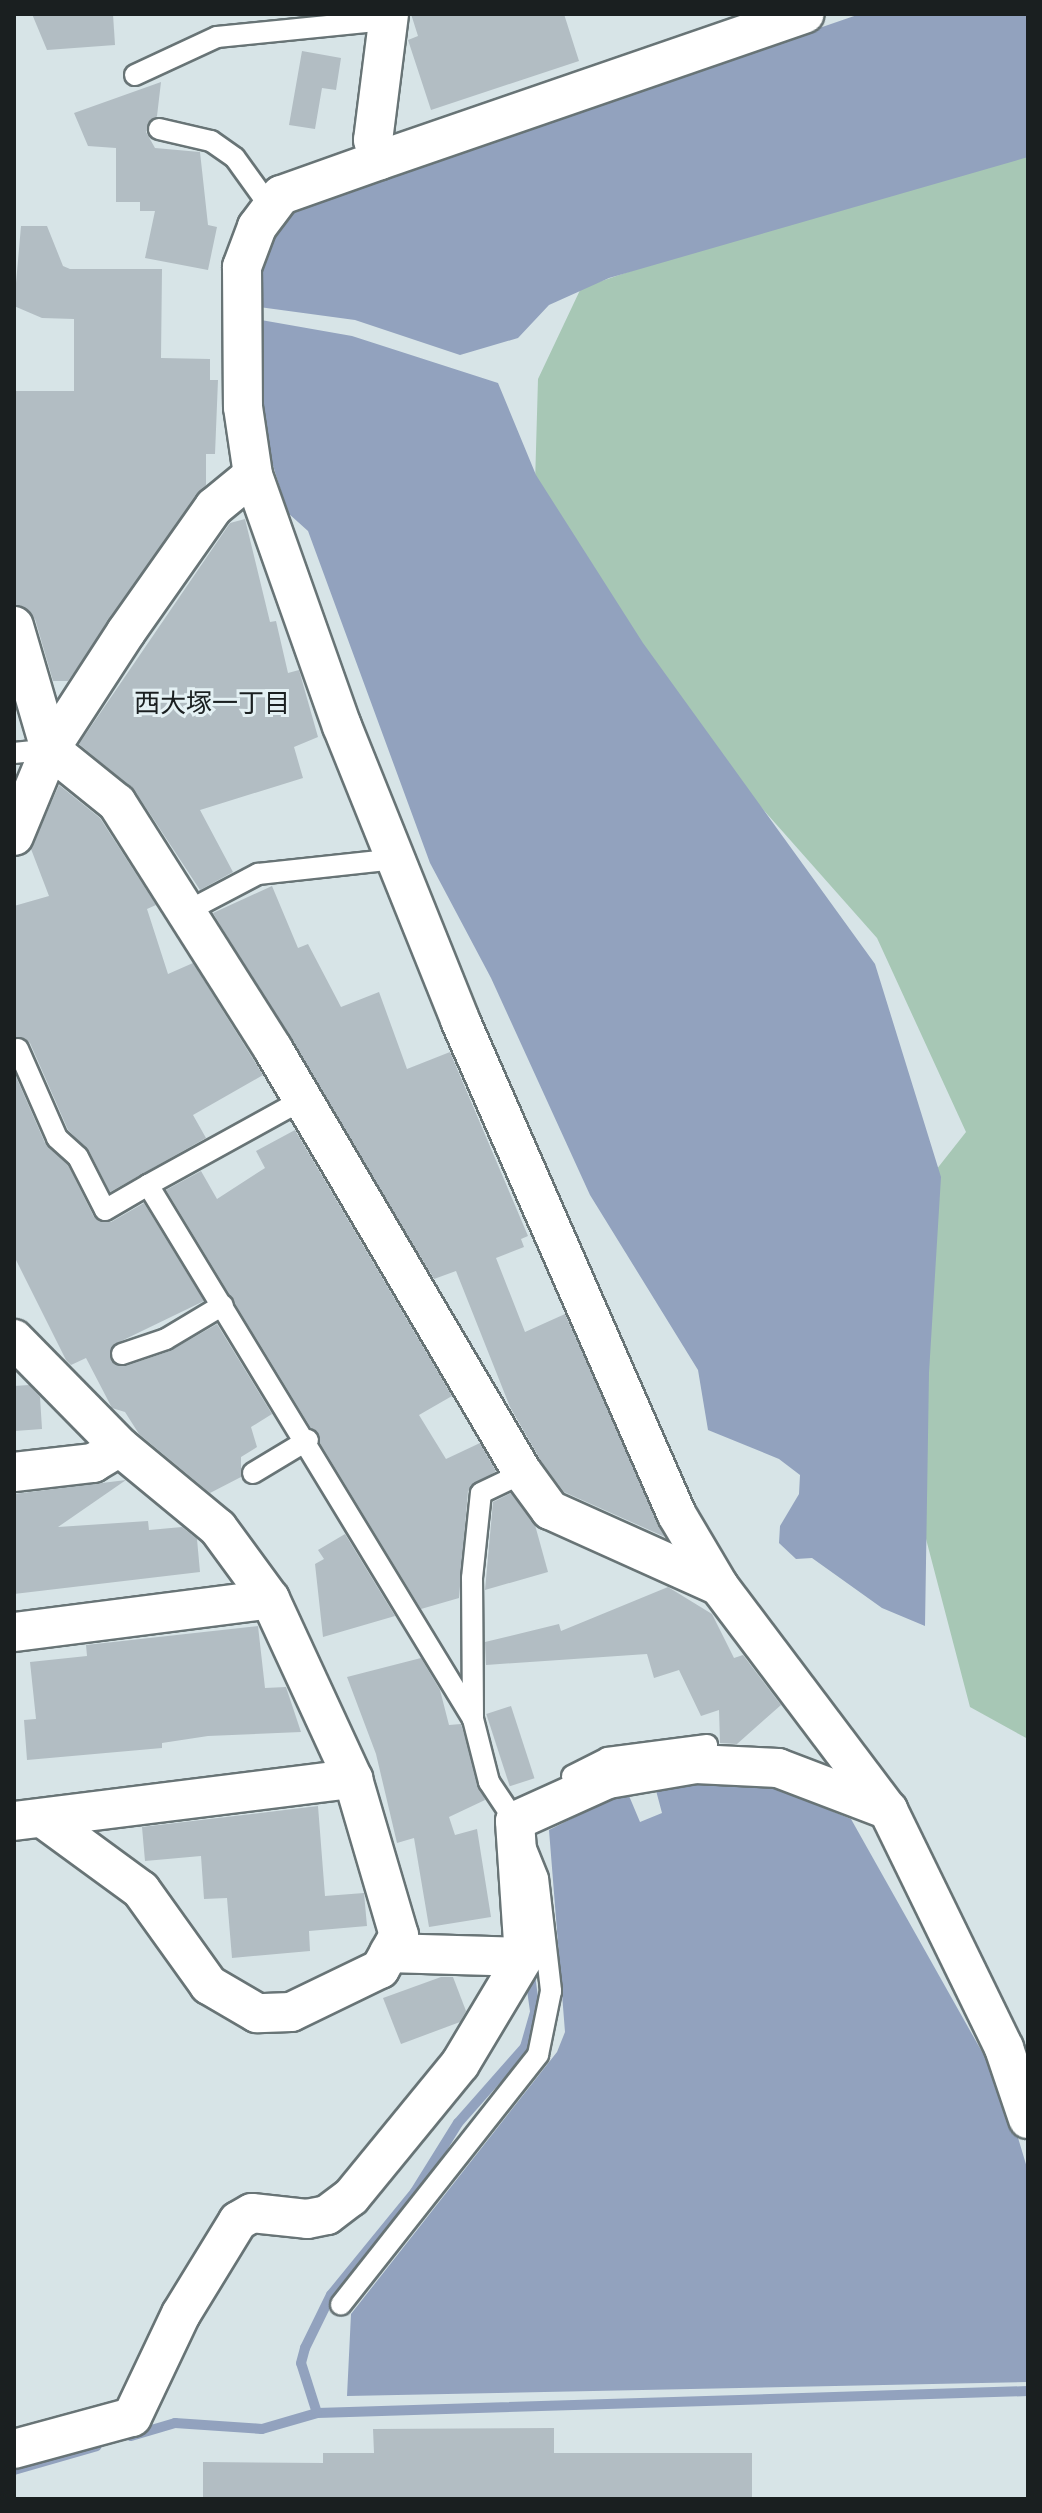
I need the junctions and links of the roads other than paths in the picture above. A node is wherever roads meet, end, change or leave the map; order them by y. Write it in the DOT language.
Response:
graph roads {
  1 [pos="805,14"];
  2 [pos="388,17"];
  3 [pos="135,75"];
  4 [pos="159,129"];
  5 [pos="380,160"];
  6 [pos="271,208"];
  7 [pos="253,475"];
  8 [pos="14,626"];
  9 [pos="32,751"];
  10 [pos="14,836"];
  11 [pos="395,859"];
  12 [pos="182,914"];
  13 [pos="18,1049"];
  14 [pos="302,1100"];
  15 [pos="148,1185"];
  16 [pos="223,1305"];
  17 [pos="14,1339"];
  18 [pos="122,1354"];
  19 [pos="308,1440"];
  20 [pos="120,1447"];
  21 [pos="14,1472"];
  22 [pos="253,1473"];
  23 [pos="523,1473"];
  24 [pos="719,1586"];
  25 [pos="270,1599"];
  26 [pos="14,1632"];
  27 [pos="473,1719"];
  28 [pos="707,1745"];
  29 [pos="353,1779"];
  30 [pos="888,1810"];
  31 [pos="523,1818"];
  32 [pos="29,1820"];
  33 [pos="389,1953"];
  34 [pos="517,1969"];
  35 [pos="1028,2119"];
  36 [pos="341,2304"];
  37 [pos="14,2449"];
  1 -- 5 [label="street"];
  2 -- 3 [label="lane"];
  2 -- 5 [label="street"];
  4 -- 6 [label="lane"];
  5 -- 6 [label="street"];
  6 -- 7 [label="street"];
  7 -- 9 [label="street"];
  7 -- 11 [label="street"];
  8 -- 9 [label="street"];
  9 -- 10 [label="street"];
  9 -- 12 [label="street"];
  11 -- 12 [label="lane"];
  11 -- 24 [label="street"];
  12 -- 14 [label="street"];
  13 -- 15 [label="lane"];
  14 -- 15 [label="lane"];
  14 -- 23 [label="street"];
  15 -- 16 [label="lane"];
  16 -- 18 [label="lane"];
  16 -- 19 [label="lane"];
  17 -- 20 [label="street"];
  19 -- 22 [label="lane"];
  19 -- 27 [label="lane"];
  20 -- 21 [label="street"];
  20 -- 25 [label="street"];
  23 -- 24 [label="street"];
  23 -- 27 [label="lane"];
  24 -- 30 [label="street"];
  25 -- 26 [label="street"];
  25 -- 29 [label="street"];
  27 -- 31 [label="lane"];
  28 -- 31 [label="lane"];
  29 -- 32 [label="street"];
  29 -- 33 [label="street"];
  30 -- 31 [label="street"];
  30 -- 35 [label="street"];
  31 -- 34 [label="street"];
  31 -- 36 [label="lane"];
  32 -- 33 [label="street"];
  33 -- 34 [label="street"];
  34 -- 37 [label="street"];
}
